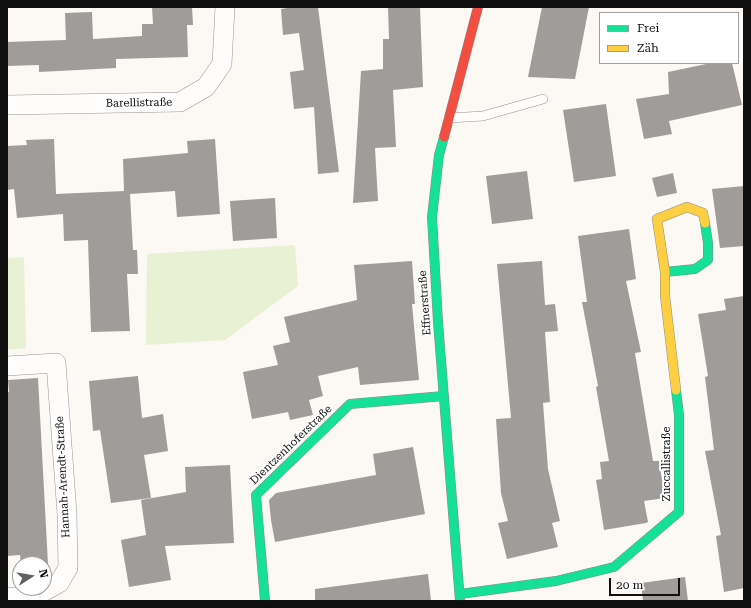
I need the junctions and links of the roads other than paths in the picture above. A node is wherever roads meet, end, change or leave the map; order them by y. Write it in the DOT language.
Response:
graph roads {
  1 [pos="225,7"];
  2 [pos="478,7"];
  3 [pos="544,100"];
  4 [pos="7,105"];
  5 [pos="449,118"];
  6 [pos="665,272"];
  7 [pos="7,366"];
  8 [pos="444,396"];
  9 [pos="7,598"];
  10 [pos="460,598"];
  11 [pos="34,599"];
  12 [pos="265,601"];
  1 -- 4 [label="street, Barellistraße"];
  2 -- 5 [label="street, Effnerstraße"];
  3 -- 5 [label="lane"];
  5 -- 8 [label="street, Effnerstraße"];
  6 -- 6 [label="street, Zuccallistraße"];
  6 -- 10 [label="street, Zuccallistraße"];
  7 -- 11 [label="street, Hannah-Arendt-Straße"];
  8 -- 10 [label="street, Effnerstraße"];
  8 -- 12 [label="street, Dientzenhoferstraße"];
  9 -- 11 [label="street, Hannah-Arendt-Straße"];
}
